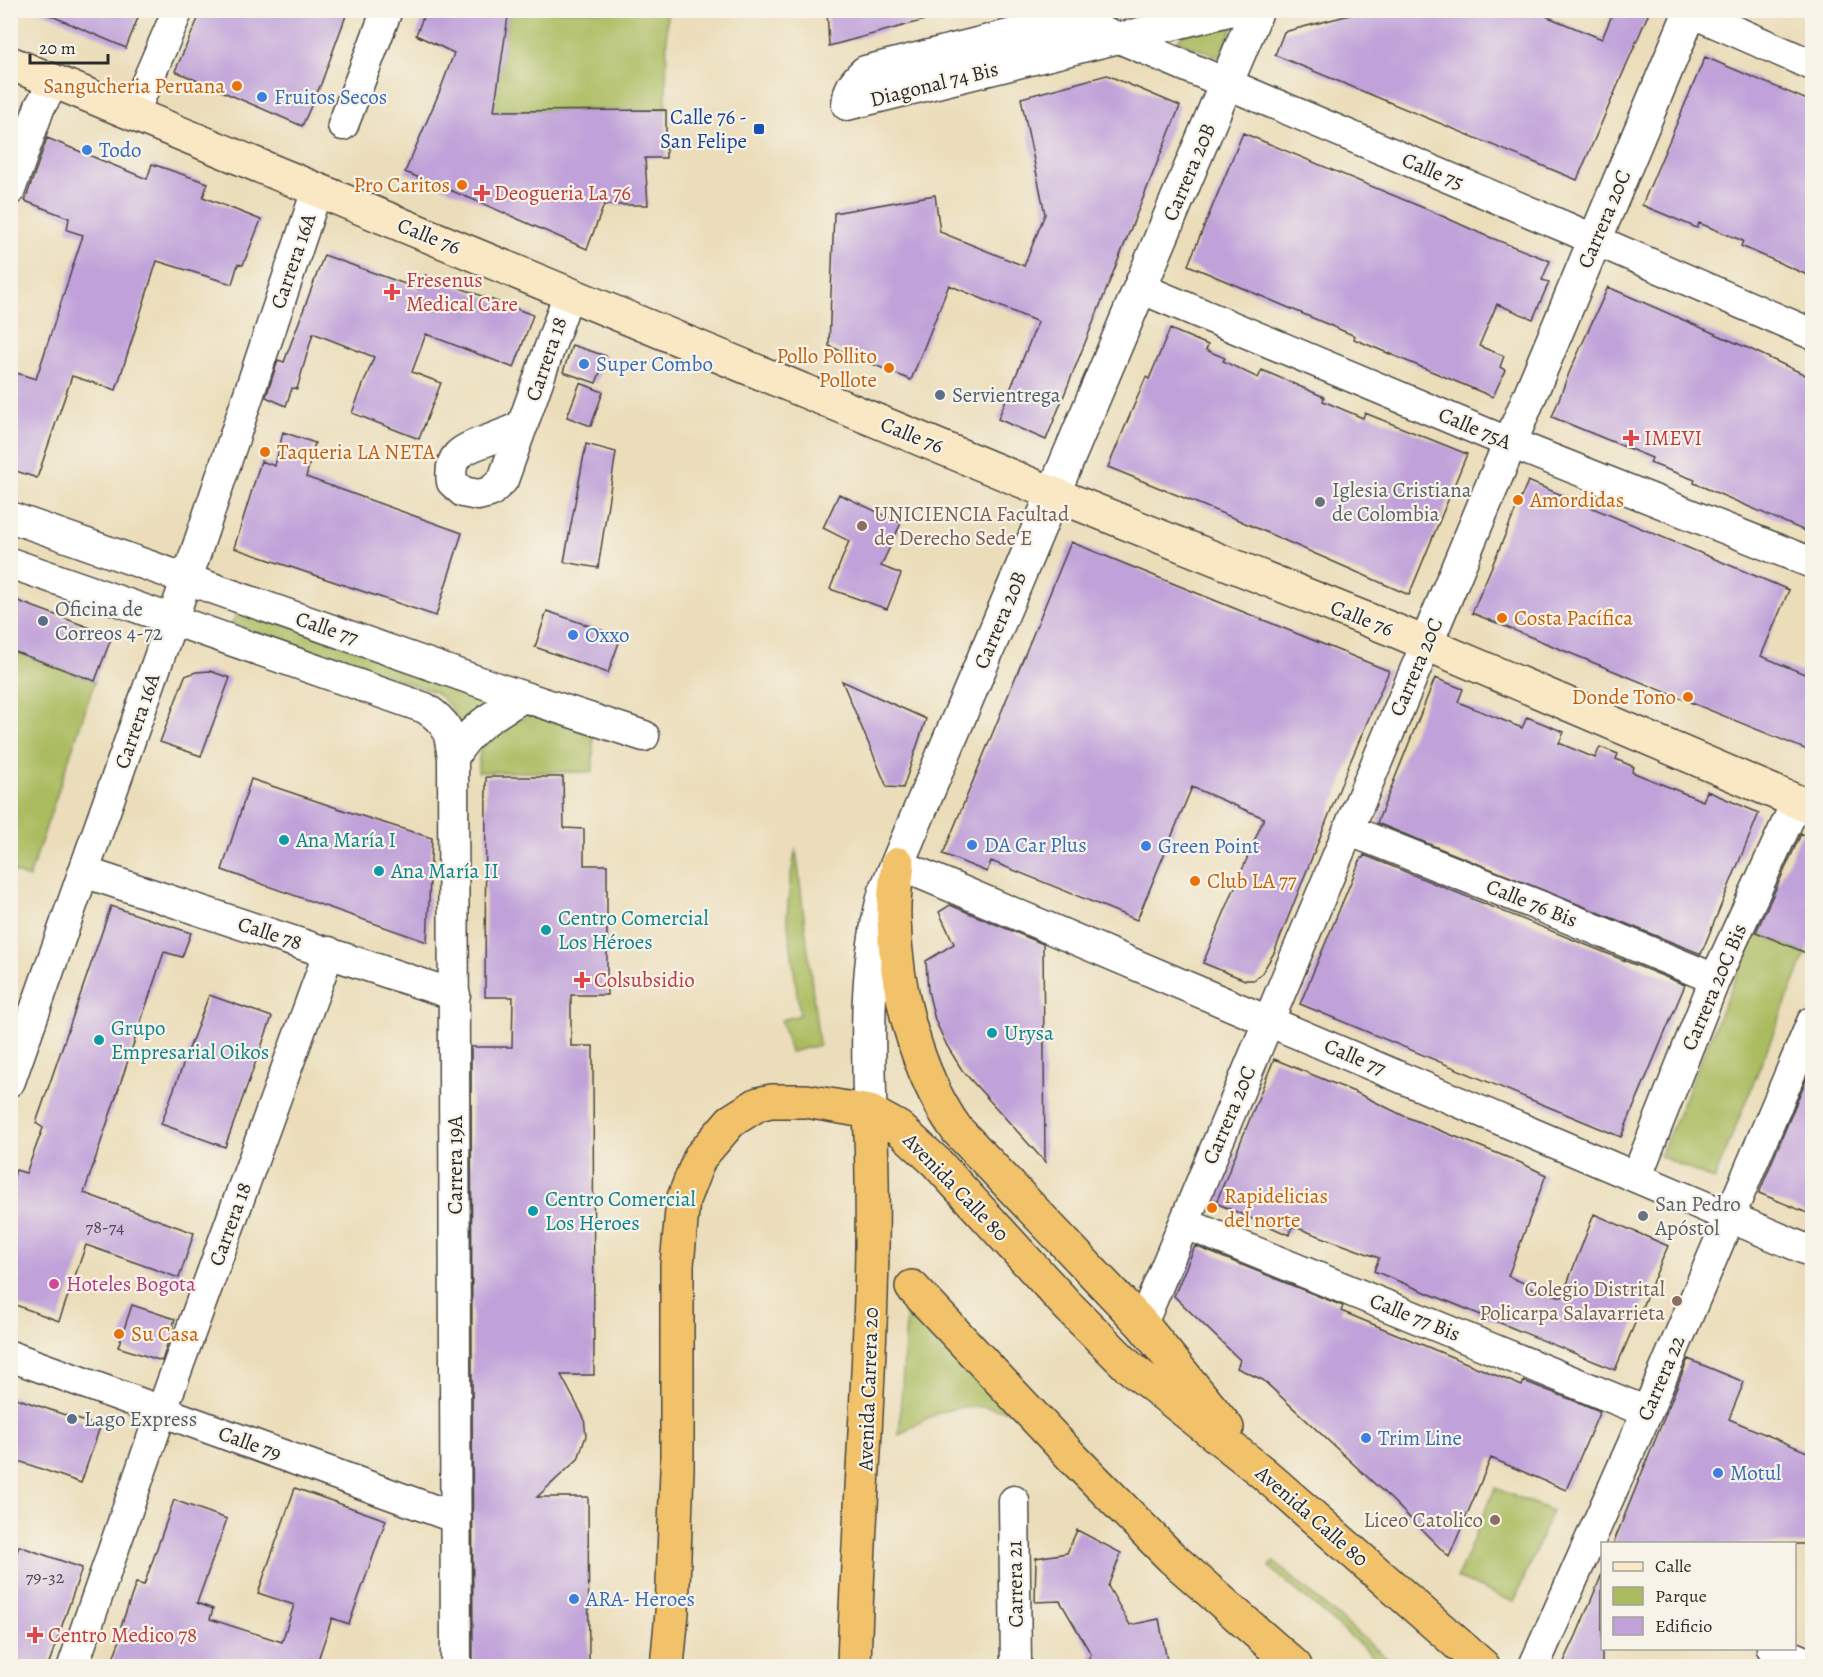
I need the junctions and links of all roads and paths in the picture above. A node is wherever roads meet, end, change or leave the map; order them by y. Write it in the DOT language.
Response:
graph roads {
  1 [pos="178,10"];
  2 [pos="387,10"];
  3 [pos="1108,10"];
  4 [pos="1233,10"];
  5 [pos="1257,10"];
  6 [pos="1691,11"];
  7 [pos="1064,15"];
  8 [pos="1120,38"];
  9 [pos="10,63"];
  10 [pos="1812,65"];
  11 [pos="56,82"];
  12 [pos="1226,83"];
  13 [pos="133,114"];
  14 [pos="343,125"];
  15 [pos="10,190"];
  16 [pos="317,190"];
  17 [pos="1595,240"];
  18 [pos="1140,288"];
  19 [pos="569,293"];
  20 [pos="1812,334"];
  21 [pos="523,425"];
  22 [pos="1510,443"];
  23 [pos="1054,494"];
  24 [pos="10,517"];
  25 [pos="10,563"];
  26 [pos="1812,563"];
  27 [pos="187,579"];
  28 [pos="173,619"];
  29 [pos="1426,644"];
  30 [pos="523,696"];
  31 [pos="644,736"];
  32 [pos="453,758"];
  33 [pos="1805,804"];
  34 [pos="1348,830"];
  35 [pos="898,864"];
  36 [pos="84,872"];
  37 [pos="329,952"];
  38 [pos="1715,979"];
  39 [pos="455,995"];
  40 [pos="1268,1020"];
  41 [pos="1812,1022"];
  42 [pos="10,1081"];
  43 [pos="870,1112"];
  44 [pos="1637,1176"];
  45 [pos="1729,1215"];
  46 [pos="1184,1223"];
  47 [pos="1812,1252"];
  48 [pos="912,1287"];
  49 [pos="1142,1324"];
  50 [pos="10,1356"];
  51 [pos="162,1410"];
  52 [pos="1647,1412"];
  53 [pos="1262,1472"];
  54 [pos="1014,1501"];
  55 [pos="456,1518"];
  56 [pos="1601,1542"];
  57 [pos="1601,1543"];
  58 [pos="1590,1574"];
  59 [pos="1777,1650"];
  60 [pos="1812,1665"];
  61 [pos="73,1666"];
  62 [pos="456,1666"];
  63 [pos="667,1666"];
  64 [pos="854,1666"];
  65 [pos="1016,1666"];
  66 [pos="1295,1666"];
  67 [pos="1483,1666"];
  68 [pos="1534,1666"];
  1 -- 13 [label="street"];
  2 -- 14 [label="street"];
  3 -- 7 [label="street, Diagonal 74 Bis"];
  4 -- 8 [label="street, Diagonal 74 Bis"];
  5 -- 12 [label="street, Carrera 20B"];
  6 -- 10 [label="street"];
  6 -- 17 [label="street, Carrera 20C"];
  7 -- 8 [label="street, Calle 75"];
  7 -- 8 [label="street, Diagonal 74 Bis"];
  8 -- 12 [label="street, Calle 75"];
  9 -- 11 [label="main road, Calle 76"];
  11 -- 13 [label="main road, Calle 76"];
  11 -- 15 [label="street"];
  12 -- 17 [label="street, Calle 75"];
  12 -- 18 [label="street, Carrera 20B"];
  13 -- 16 [label="main road, Calle 76"];
  16 -- 19 [label="main road, Calle 76"];
  16 -- 27 [label="street, Carrera 16A"];
  17 -- 20 [label="street, Calle 75"];
  17 -- 22 [label="street, Carrera 20C"];
  18 -- 22 [label="street, Calle 75A"];
  18 -- 23 [label="street, Carrera 20B"];
  19 -- 21 [label="street, Carrera 18"];
  19 -- 23 [label="main road, Calle 76"];
  22 -- 26 [label="street, Calle 75A"];
  22 -- 29 [label="street, Carrera 20C"];
  23 -- 29 [label="main road, Calle 76"];
  23 -- 35 [label="street, Carrera 20B"];
  24 -- 27 [label="street, Calle 77"];
  25 -- 28 [label="street, Calle 77"];
  27 -- 28 [label="street, Carrera 16A"];
  27 -- 30 [label="street, Calle 77"];
  28 -- 32 [label="street, Calle 77"];
  28 -- 36 [label="street, Carrera 16A"];
  29 -- 33 [label="main road, Calle 76"];
  29 -- 34 [label="street, Carrera 20C"];
  30 -- 31 [label="street, Calle 77"];
  30 -- 32 [label="street"];
  32 -- 39 [label="street, Carrera 19A"];
  33 -- 38 [label="street, Carrera 20C Bis"];
  34 -- 38 [label="street, Calle 76 Bis"];
  34 -- 40 [label="street, Carrera 20C"];
  35 -- 40 [label="street, Calle 77"];
  35 -- 43 [label="street, Carrera 20B"];
  35 -- 49 [label="highway"];
  36 -- 37 [label="street, Calle 78"];
  36 -- 42 [label="street, Carrera 16A"];
  37 -- 39 [label="street, Calle 78"];
  37 -- 51 [label="street, Carrera 18"];
  38 -- 44 [label="street, Carrera 20C Bis"];
  39 -- 55 [label="street, Carrera 19A"];
  40 -- 44 [label="street, Calle 77"];
  40 -- 46 [label="street, Carrera 20C"];
  41 -- 45 [label="street, Carrera 22"];
  43 -- 53 [label="highway, Avenida Calle 80"];
  43 -- 63 [label="highway, Avenida Calle 80"];
  43 -- 64 [label="highway, Avenida Carrera 20"];
  44 -- 45 [label="street, Calle 77"];
  45 -- 47 [label="street, Calle 77"];
  45 -- 52 [label="street, Carrera 22"];
  46 -- 49 [label="street, Carrera 20C"];
  46 -- 52 [label="street, Calle 77 Bis"];
  48 -- 66 [label="highway"];
  49 -- 53 [label="highway"];
  50 -- 51 [label="street, Calle 79"];
  51 -- 55 [label="street, Calle 79"];
  51 -- 61 [label="street, Carrera 18"];
  52 -- 56 [label="street, Carrera 22"];
  53 -- 67 [label="highway, Avenida Calle 80"];
  54 -- 65 [label="street, Carrera 21"];
  55 -- 62 [label="street, Carrera 19A"];
  57 -- 58 [label="street, Carrera 22"];
  58 -- 68 [label="street, Carrera 22"];
  59 -- 60 [label="street"];
}
